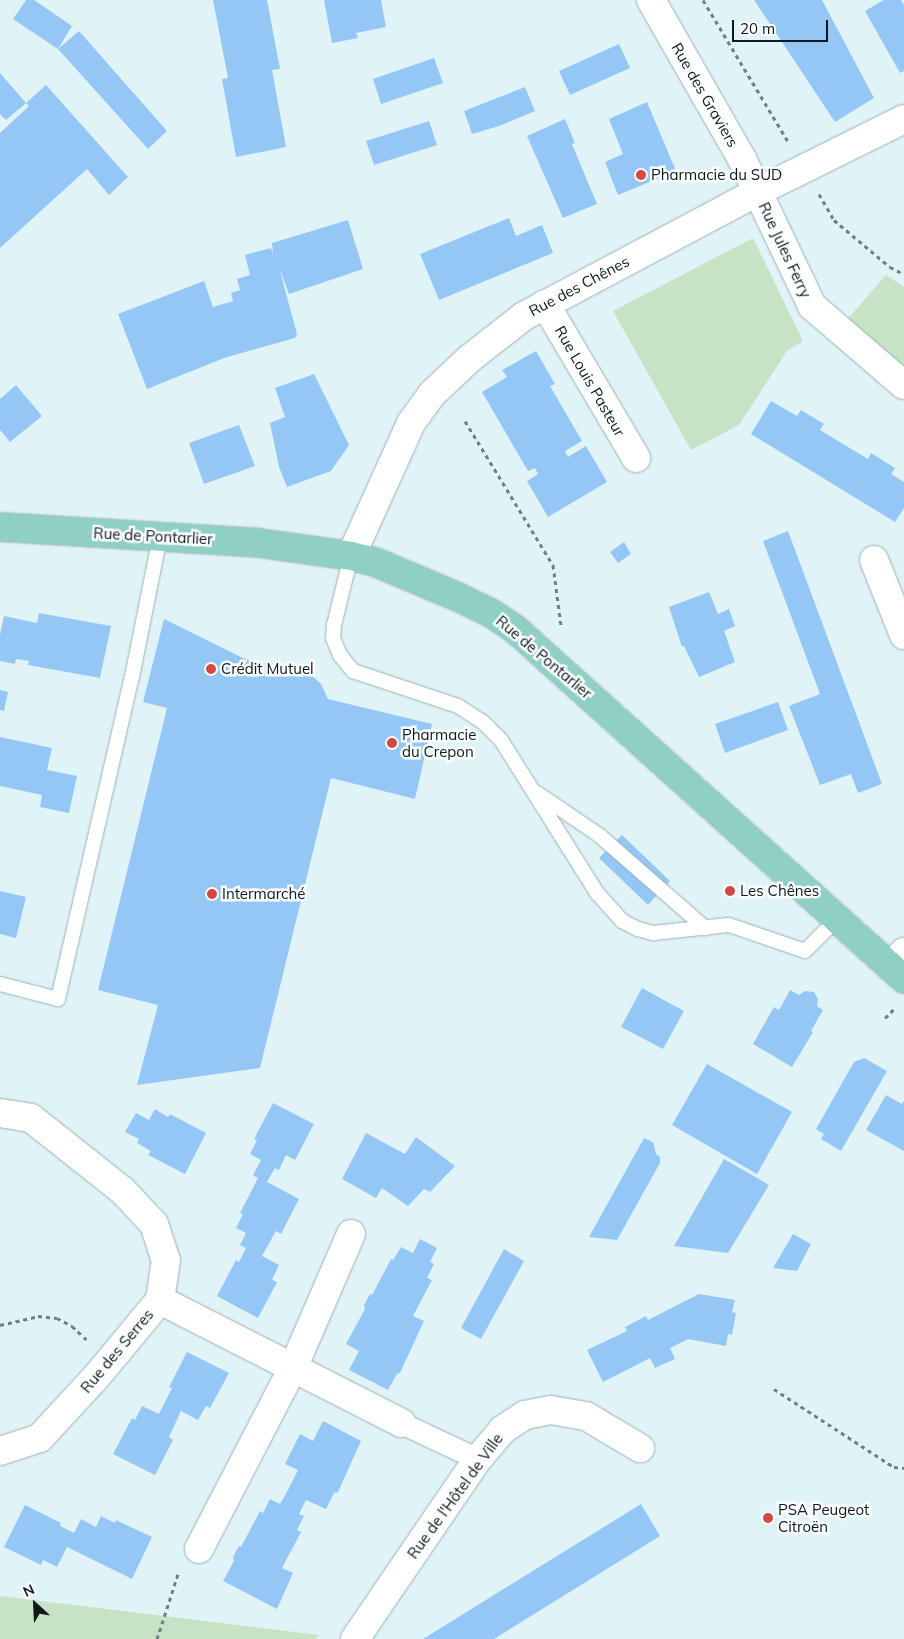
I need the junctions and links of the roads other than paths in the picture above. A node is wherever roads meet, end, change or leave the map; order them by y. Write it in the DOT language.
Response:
graph roads {
  1 [pos="651,0"];
  2 [pos="904,119"];
  3 [pos="757,192"];
  4 [pos="545,304"];
  5 [pos="904,385"];
  6 [pos="636,458"];
  7 [pos="0,527"];
  8 [pos="160,537"];
  9 [pos="351,556"];
  10 [pos="874,560"];
  11 [pos="904,635"];
  12 [pos="532,790"];
  13 [pos="838,918"];
  14 [pos="705,928"];
  15 [pos="900,966"];
  16 [pos="0,984"];
  17 [pos="0,1113"];
  18 [pos="351,1234"];
  19 [pos="160,1300"];
  20 [pos="293,1368"];
  21 [pos="401,1423"];
  22 [pos="640,1448"];
  23 [pos="0,1451"];
  24 [pos="478,1459"];
  25 [pos="199,1549"];
  26 [pos="356,1639"];
  1 -- 3 [label="street, Rue des Graviers"];
  2 -- 3 [label="street, Rue des Chênes"];
  3 -- 4 [label="street, Rue des Chênes"];
  3 -- 5 [label="street, Rue Jules Ferry"];
  4 -- 6 [label="street, Rue Louis Pasteur"];
  4 -- 9 [label="street, Rue des Chênes"];
  7 -- 8 [label="main road, Rue de Pontarlier"];
  8 -- 9 [label="main road, Rue de Pontarlier"];
  8 -- 16 [label="lane"];
  9 -- 12 [label="lane"];
  9 -- 13 [label="main road, Rue de Pontarlier"];
  10 -- 11 [label="street"];
  12 -- 14 [label="lane"];
  12 -- 14 [label="lane"];
  13 -- 14 [label="lane"];
  13 -- 15 [label="main road, Rue de Pontarlier"];
  17 -- 19 [label="street, Rue des Serres"];
  18 -- 20 [label="street"];
  19 -- 20 [label="street"];
  19 -- 23 [label="street, Rue des Serres"];
  20 -- 21 [label="street"];
  20 -- 25 [label="street"];
  21 -- 24 [label="street"];
  22 -- 24 [label="street, Rue de l'Hôtel de Ville"];
  24 -- 26 [label="street, Rue de l'Hôtel de Ville"];
}
